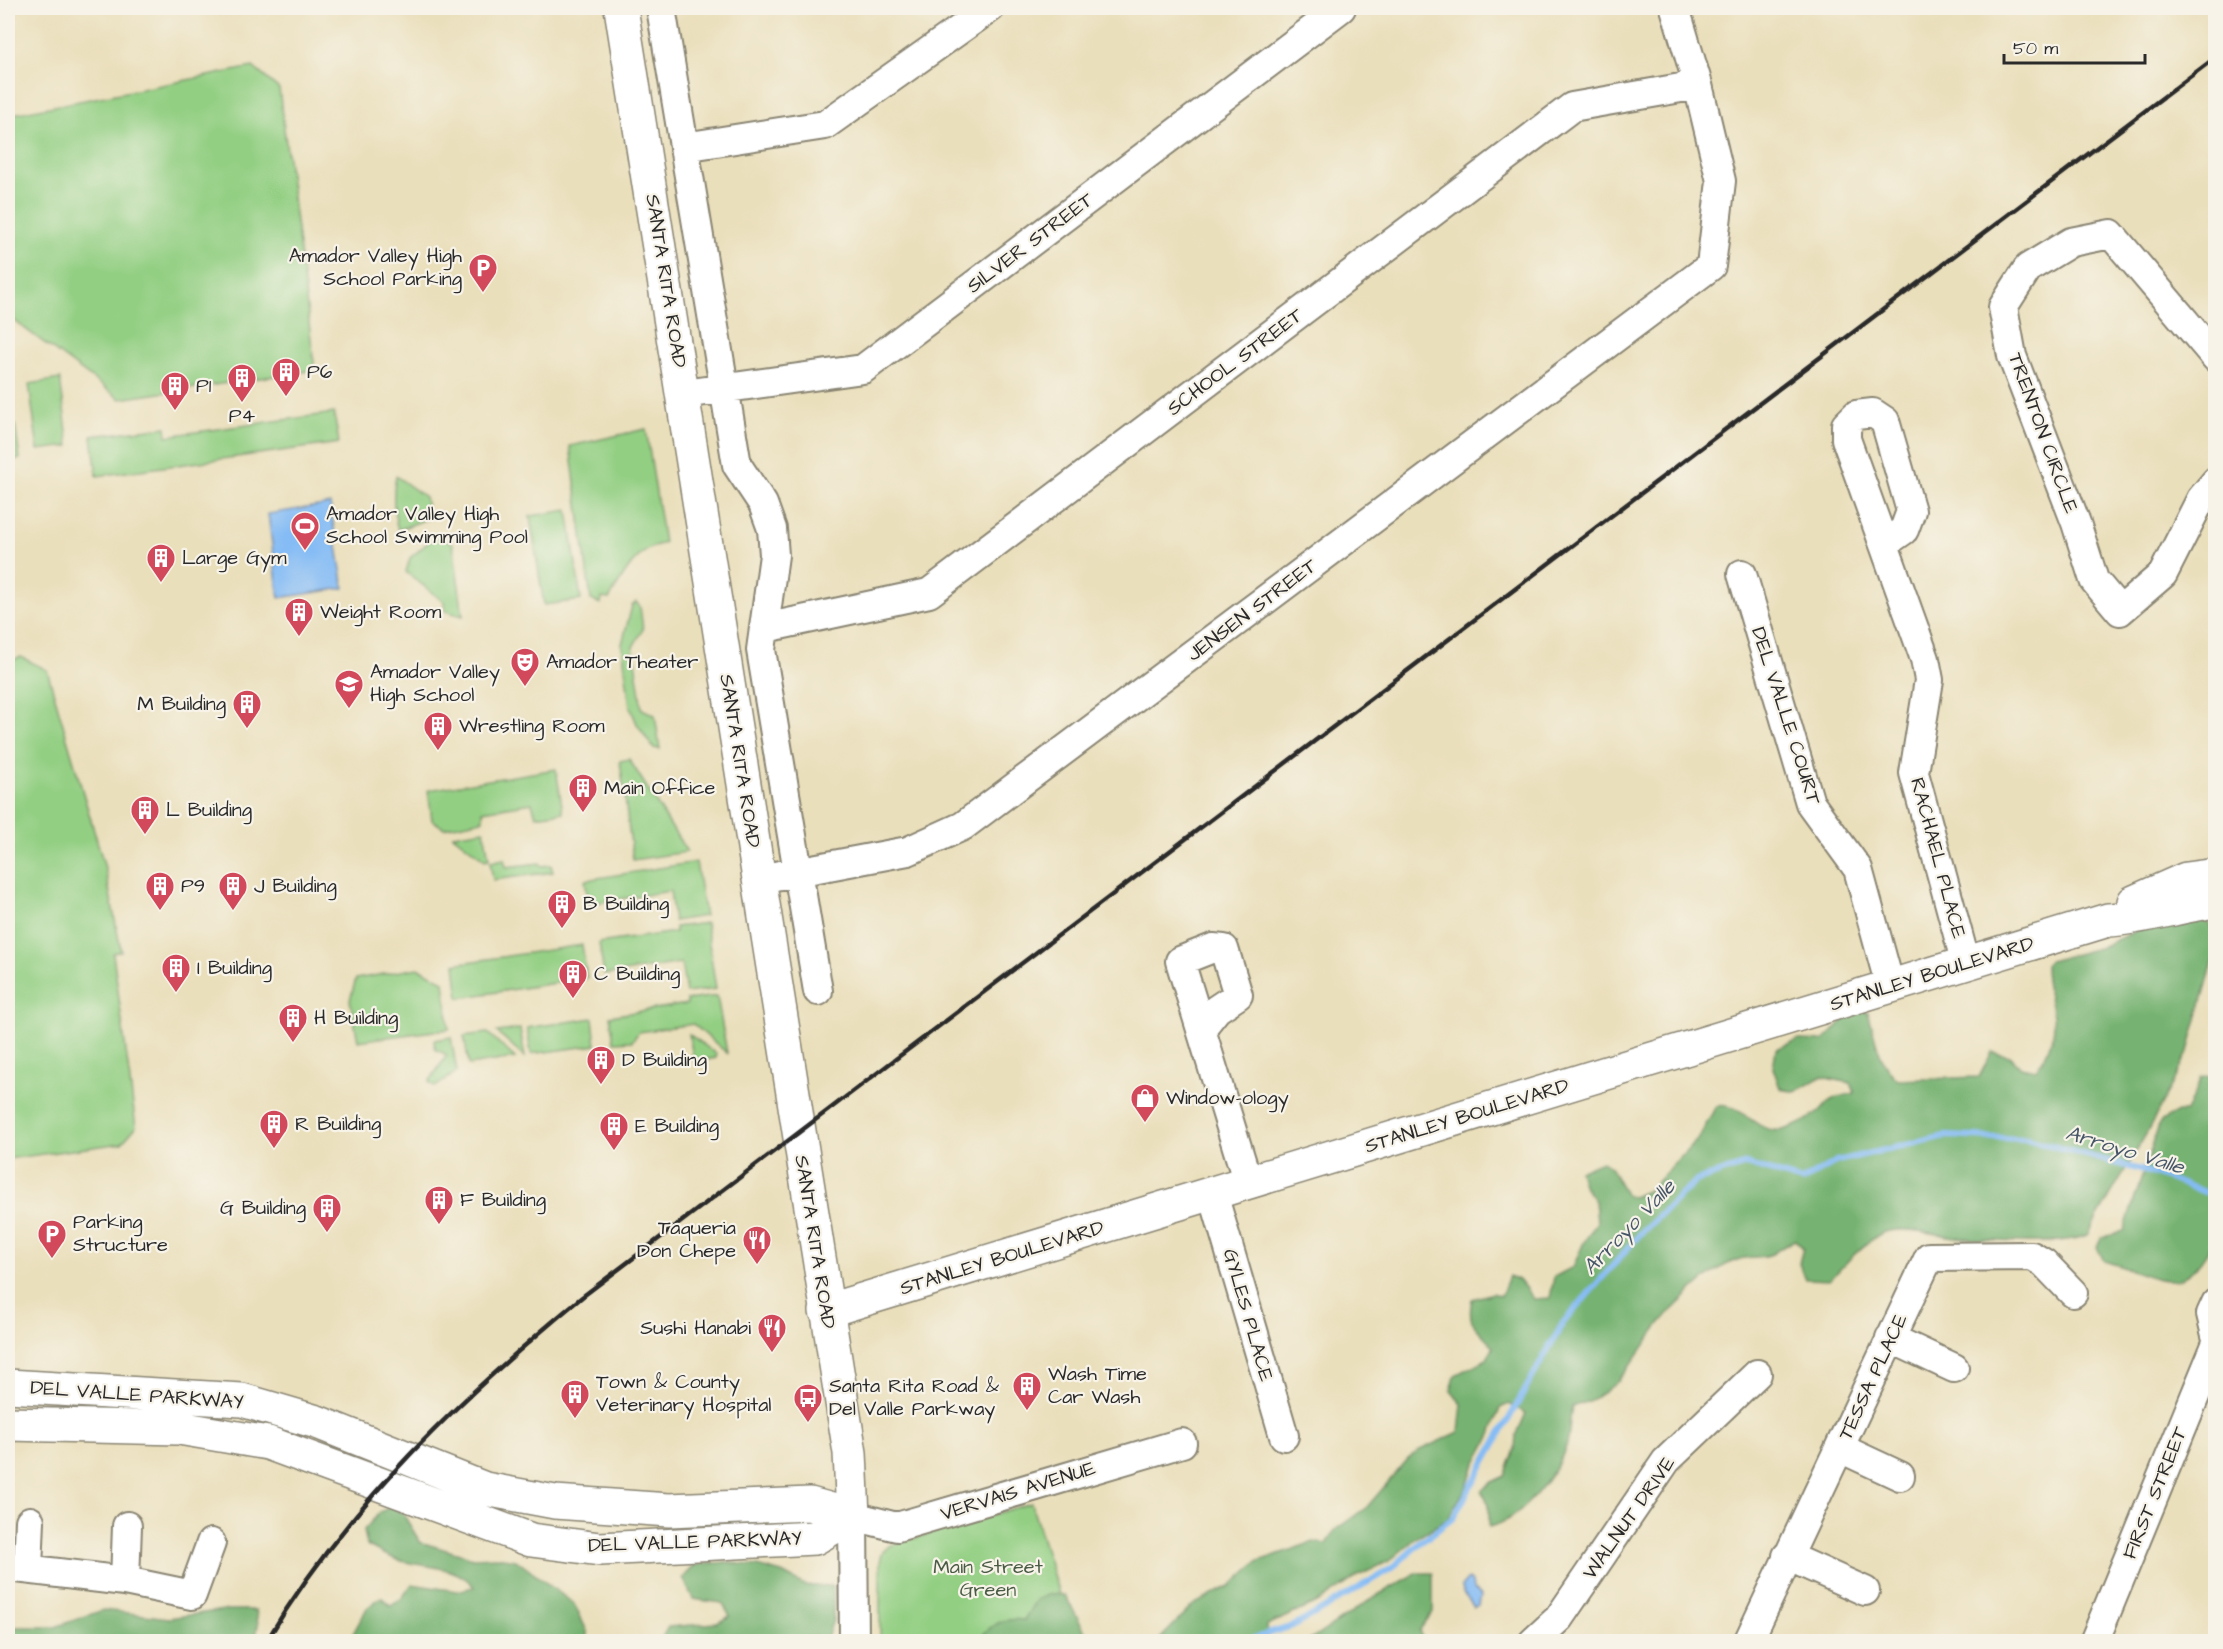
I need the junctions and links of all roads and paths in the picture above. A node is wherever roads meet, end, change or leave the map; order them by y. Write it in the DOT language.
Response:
graph roads {
  1 [pos="621,8"];
  2 [pos="661,8"];
  3 [pos="990,8"];
  4 [pos="1341,8"];
  5 [pos="1675,8"];
  6 [pos="1698,85"];
  7 [pos="684,147"];
  8 [pos="2216,358"];
  9 [pos="723,388"];
  10 [pos="684,394"];
  11 [pos="2216,481"];
  12 [pos="1884,544"];
  13 [pos="1742,574"];
  14 [pos="765,628"];
  15 [pos="796,873"];
  16 [pos="759,879"];
  17 [pos="2215,881"];
  18 [pos="1966,964"];
  19 [pos="1890,986"];
  20 [pos="818,991"];
  21 [pos="1201,1029"];
  22 [pos="1248,1183"];
  23 [pos="1213,1194"];
  24 [pos="2073,1293"];
  25 [pos="826,1311"];
  26 [pos="1890,1338"];
  27 [pos="2216,1345"];
  28 [pos="1954,1368"];
  29 [pos="1757,1374"];
  30 [pos="8,1386"];
  31 [pos="8,1424"];
  32 [pos="1284,1436"];
  33 [pos="1182,1443"];
  34 [pos="1840,1448"];
  35 [pos="1900,1476"];
  36 [pos="853,1516"];
  37 [pos="30,1521"];
  38 [pos="127,1526"];
  39 [pos="211,1543"];
  40 [pos="1787,1556"];
  41 [pos="18,1568"];
  42 [pos="125,1581"];
  43 [pos="1865,1591"];
  44 [pos="854,1641"];
  45 [pos="1533,1641"];
  46 [pos="1748,1641"];
  47 [pos="2094,1641"];
  1 -- 10 [label="main road, SANTA RITA ROAD"];
  2 -- 7 [label="street, SANTA RITA ROAD"];
  3 -- 7 [label="street"];
  4 -- 9 [label="street, SILVER STREET"];
  5 -- 6 [label="street"];
  6 -- 14 [label="street, SCHOOL STREET"];
  6 -- 15 [label="street, JENSEN STREET"];
  7 -- 9 [label="street, SANTA RITA ROAD"];
  8 -- 11 [label="street, TRENTON CIRCLE"];
  9 -- 10 [label="street, SILVER STREET"];
  9 -- 14 [label="street, SANTA RITA ROAD"];
  10 -- 16 [label="main road, SANTA RITA ROAD"];
  12 -- 18 [label="street, RACHAEL PLACE"];
  13 -- 19 [label="street, DEL VALLE COURT"];
  14 -- 15 [label="street, SANTA RITA ROAD"];
  15 -- 16 [label="street, JENSEN STREET"];
  15 -- 20 [label="street, SANTA RITA ROAD"];
  16 -- 25 [label="main road, SANTA RITA ROAD"];
  17 -- 18 [label="main road, STANLEY BOULEVARD"];
  18 -- 19 [label="main road, STANLEY BOULEVARD"];
  19 -- 22 [label="main road, STANLEY BOULEVARD"];
  21 -- 22 [label="street"];
  22 -- 23 [label="main road, STANLEY BOULEVARD"];
  23 -- 25 [label="main road, STANLEY BOULEVARD"];
  23 -- 32 [label="street, GYLES PLACE"];
  24 -- 26 [label="street, TESSA PLACE"];
  25 -- 36 [label="main road, SANTA RITA ROAD"];
  26 -- 28 [label="street"];
  26 -- 34 [label="street, TESSA PLACE"];
  27 -- 47 [label="street, FIRST STREET"];
  29 -- 45 [label="street, WALNUT DRIVE"];
  30 -- 36 [label="main road, DEL VALLE PARKWAY"];
  31 -- 36 [label="main road, DEL VALLE PARKWAY"];
  33 -- 36 [label="street, VERVAIS AVENUE"];
  34 -- 35 [label="street"];
  34 -- 40 [label="street, TESSA PLACE"];
  36 -- 44 [label="street"];
  37 -- 41 [label="street"];
  38 -- 42 [label="street"];
  39 -- 42 [label="street"];
  40 -- 43 [label="street"];
  40 -- 46 [label="street, TESSA PLACE"];
  41 -- 42 [label="street"];
}
